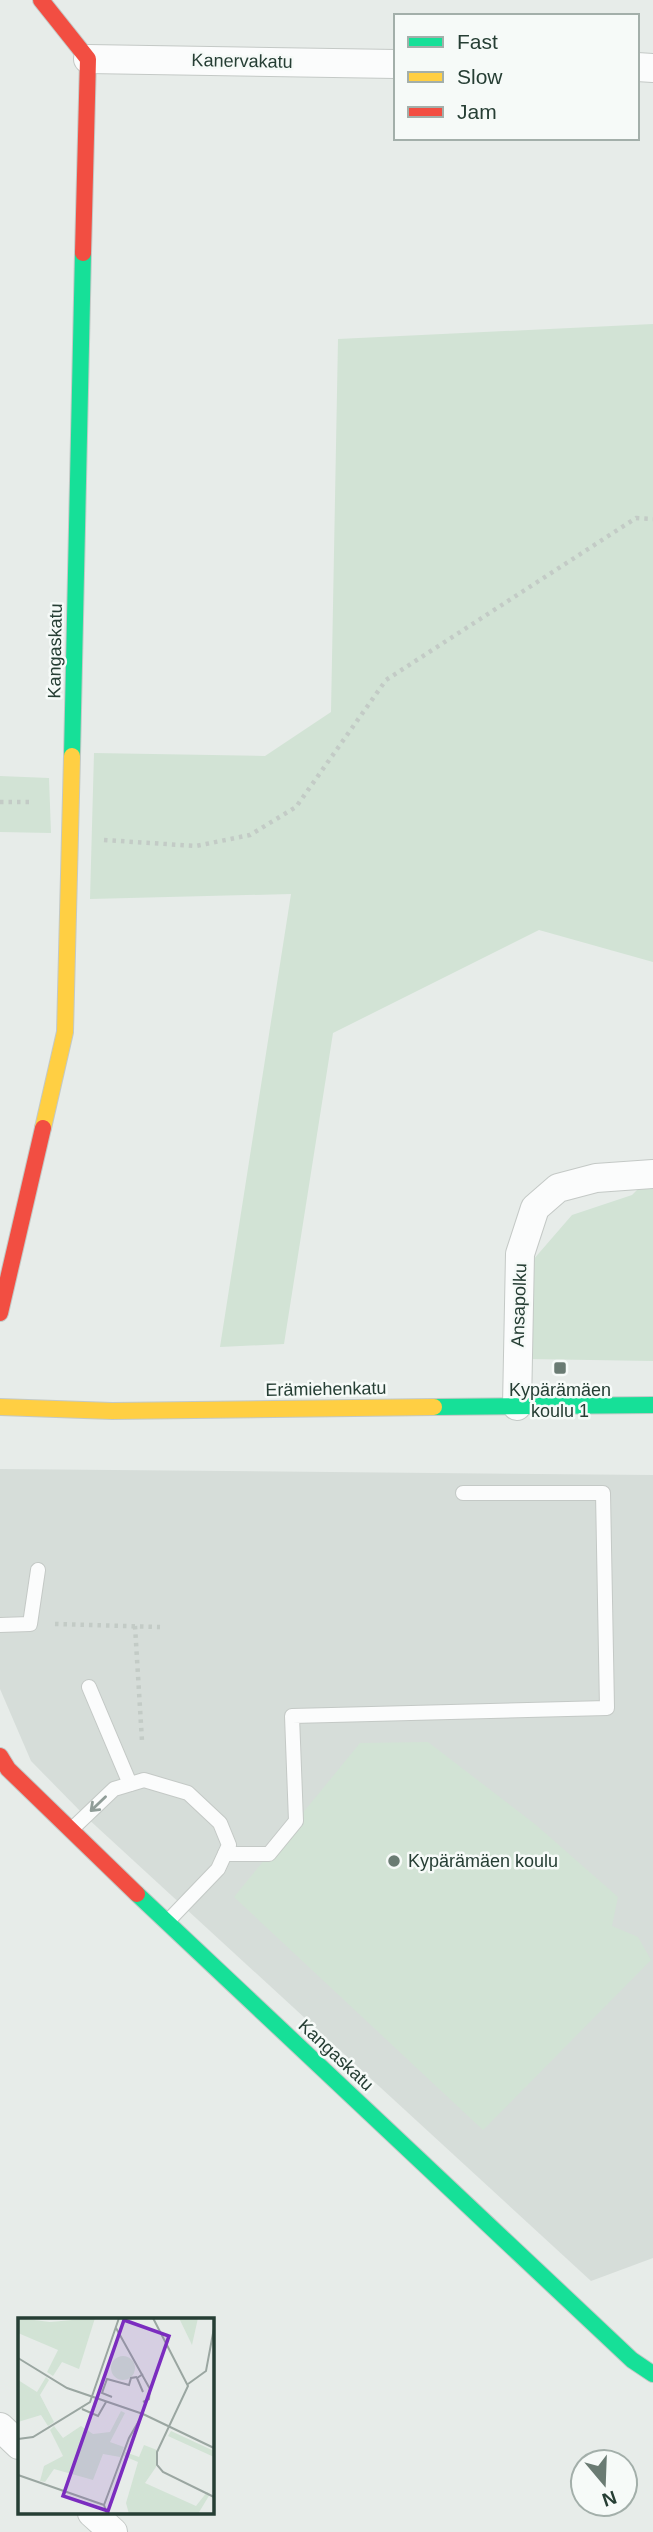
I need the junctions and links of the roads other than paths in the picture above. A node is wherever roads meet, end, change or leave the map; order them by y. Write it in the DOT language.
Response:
graph roads {
  1 [pos="41,0"];
  2 [pos="88,59"];
  3 [pos="394,64"];
  4 [pos="653,1174"];
  5 [pos="0,1313"];
  6 [pos="653,1405"];
  7 [pos="517,1406"];
  8 [pos="0,1407"];
  9 [pos="463,1493"];
  10 [pos="38,1570"];
  11 [pos="0,1625"];
  12 [pos="89,1687"];
  13 [pos="0,1756"];
  14 [pos="137,1782"];
  15 [pos="70,1831"];
  16 [pos="225,1854"];
  17 [pos="167,1922"];
  18 [pos="653,2374"];
  19 [pos="0,2427"];
  20 [pos="18,2444"];
  21 [pos="93,2514"];
  22 [pos="113,2532"];
  1 -- 2 [label="street"];
  2 -- 3 [label="street, Kanervakatu"];
  2 -- 5 [label="street, Kangaskatu"];
  4 -- 7 [label="street, Ansapolku"];
  6 -- 7 [label="street, Erämiehenkatu"];
  7 -- 8 [label="street, Erämiehenkatu"];
  9 -- 16 [label="lane"];
  10 -- 11 [label="lane"];
  12 -- 14 [label="lane"];
  13 -- 15 [label="street, Kangaskatu"];
  14 -- 15 [label="lane, one-way"];
  14 -- 16 [label="lane"];
  15 -- 17 [label="street, Kangaskatu"];
  16 -- 17 [label="lane"];
  17 -- 18 [label="street, Kangaskatu"];
  19 -- 20 [label="street"];
  21 -- 22 [label="street"];
}
